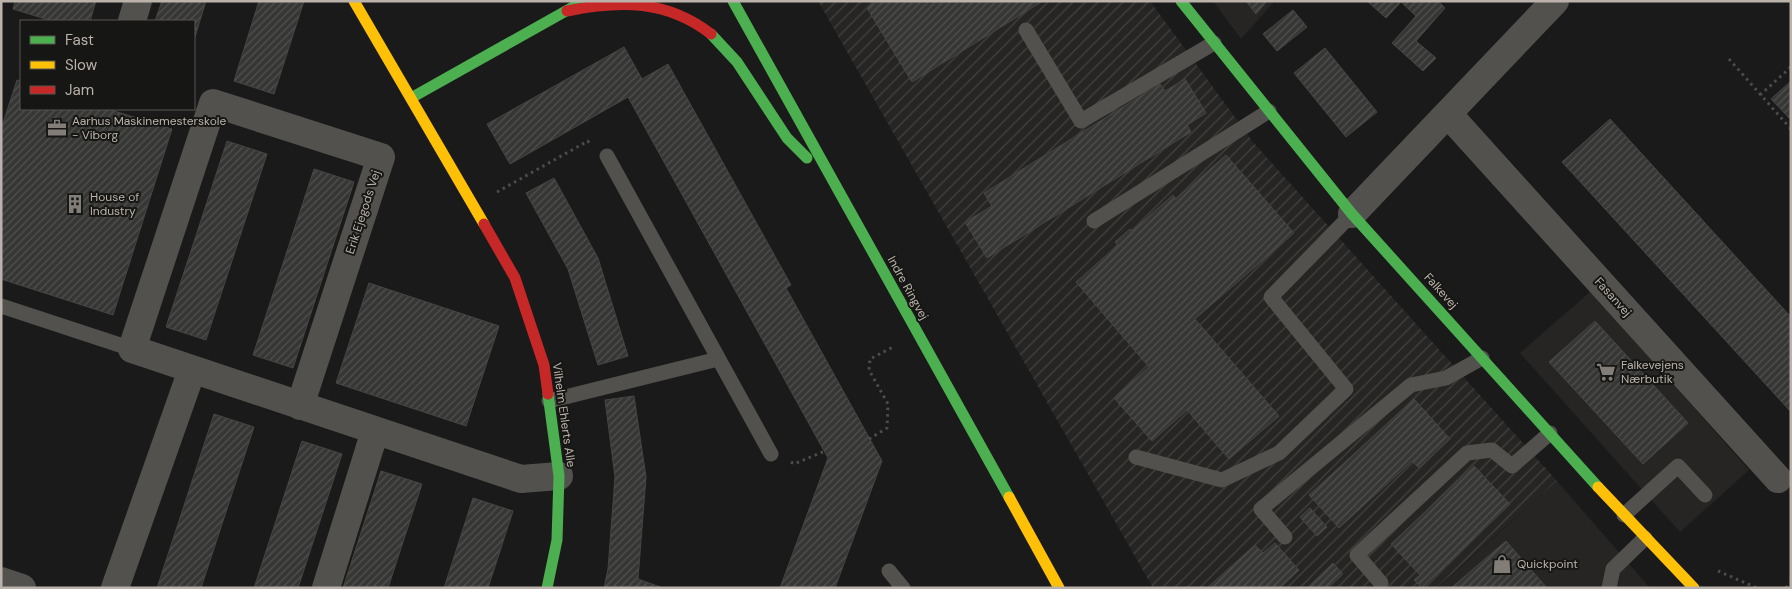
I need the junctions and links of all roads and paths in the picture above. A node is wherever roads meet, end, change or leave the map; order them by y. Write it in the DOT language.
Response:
graph roads {
  1 [pos="138,1"];
  2 [pos="354,1"];
  3 [pos="584,1"];
  4 [pos="733,1"];
  5 [pos="1181,1"];
  6 [pos="1555,1"];
  7 [pos="566,11"];
  8 [pos="132,20"];
  9 [pos="1026,30"];
  10 [pos="1214,43"];
  11 [pos="1729,59"];
  12 [pos="1791,67"];
  13 [pos="1760,94"];
  14 [pos="411,98"];
  15 [pos="204,99"];
  16 [pos="1269,111"];
  17 [pos="1448,114"];
  18 [pos="1791,129"];
  19 [pos="607,156"];
  20 [pos="826,170"];
  21 [pos="516,182"];
  22 [pos="1352,214"];
  23 [pos="1094,221"];
  24 [pos="1,306"];
  25 [pos="917,332"];
  26 [pos="132,349"];
  27 [pos="1482,358"];
  28 [pos="718,360"];
  29 [pos="192,370"];
  30 [pos="549,401"];
  31 [pos="300,406"];
  32 [pos="375,432"];
  33 [pos="1550,433"];
  34 [pos="869,439"];
  35 [pos="825,451"];
  36 [pos="771,454"];
  37 [pos="1136,458"];
  38 [pos="559,476"];
  39 [pos="1778,479"];
  40 [pos="1704,495"];
  41 [pos="1624,515"];
  42 [pos="1285,537"];
  43 [pos="1646,538"];
  44 [pos="889,572"];
  45 [pos="1,581"];
  46 [pos="1791,582"];
  47 [pos="1381,583"];
  48 [pos="22,588"];
  49 [pos="115,588"];
  50 [pos="326,588"];
  51 [pos="547,588"];
  52 [pos="903,588"];
  53 [pos="1059,588"];
  54 [pos="1609,588"];
  55 [pos="1694,588"];
  56 [pos="1786,588"];
  1 -- 8 [label="street"];
  2 -- 14 [label="street, Vilhelm Ehlerts Alle"];
  3 -- 7 [label="street"];
  4 -- 20 [label="street, Indre Ringvej"];
  5 -- 10 [label="street, Falkevej"];
  6 -- 17 [label="street"];
  7 -- 14 [label="street"];
  7 -- 20 [label="street"];
  9 -- 10 [label="lane"];
  10 -- 16 [label="street, Falkevej"];
  11 -- 13 [label="path"];
  12 -- 13 [label="path"];
  13 -- 18 [label="path"];
  14 -- 30 [label="street, Vilhelm Ehlerts Alle"];
  15 -- 26 [label="street, Erik Ejegods Vej"];
  15 -- 31 [label="street, Erik Ejegods Vej"];
  16 -- 22 [label="street, Falkevej"];
  16 -- 23 [label="lane"];
  17 -- 22 [label="street"];
  17 -- 39 [label="street, Fasanvej"];
  19 -- 21 [label="path"];
  19 -- 28 [label="lane"];
  20 -- 25 [label="street, Indre Ringvej"];
  22 -- 27 [label="street, Falkevej"];
  22 -- 37 [label="lane"];
  24 -- 26 [label="lane"];
  25 -- 34 [label="path"];
  25 -- 53 [label="street, Indre Ringvej"];
  26 -- 29 [label="street"];
  27 -- 33 [label="street, Falkevej"];
  27 -- 42 [label="lane"];
  28 -- 30 [label="lane"];
  28 -- 36 [label="lane"];
  29 -- 31 [label="street"];
  29 -- 49 [label="street"];
  30 -- 38 [label="street, Vilhelm Ehlerts Alle"];
  31 -- 32 [label="street"];
  32 -- 38 [label="street"];
  32 -- 50 [label="street"];
  33 -- 41 [label="street, Falkevej"];
  33 -- 47 [label="lane"];
  35 -- 36 [label="path"];
  38 -- 51 [label="street, Vilhelm Ehlerts Alle"];
  40 -- 41 [label="lane"];
  41 -- 43 [label="street, Falkevej"];
  43 -- 54 [label="lane"];
  43 -- 55 [label="street, Falkevej"];
  44 -- 52 [label="lane"];
  45 -- 48 [label="street"];
  46 -- 56 [label="path"];
}
